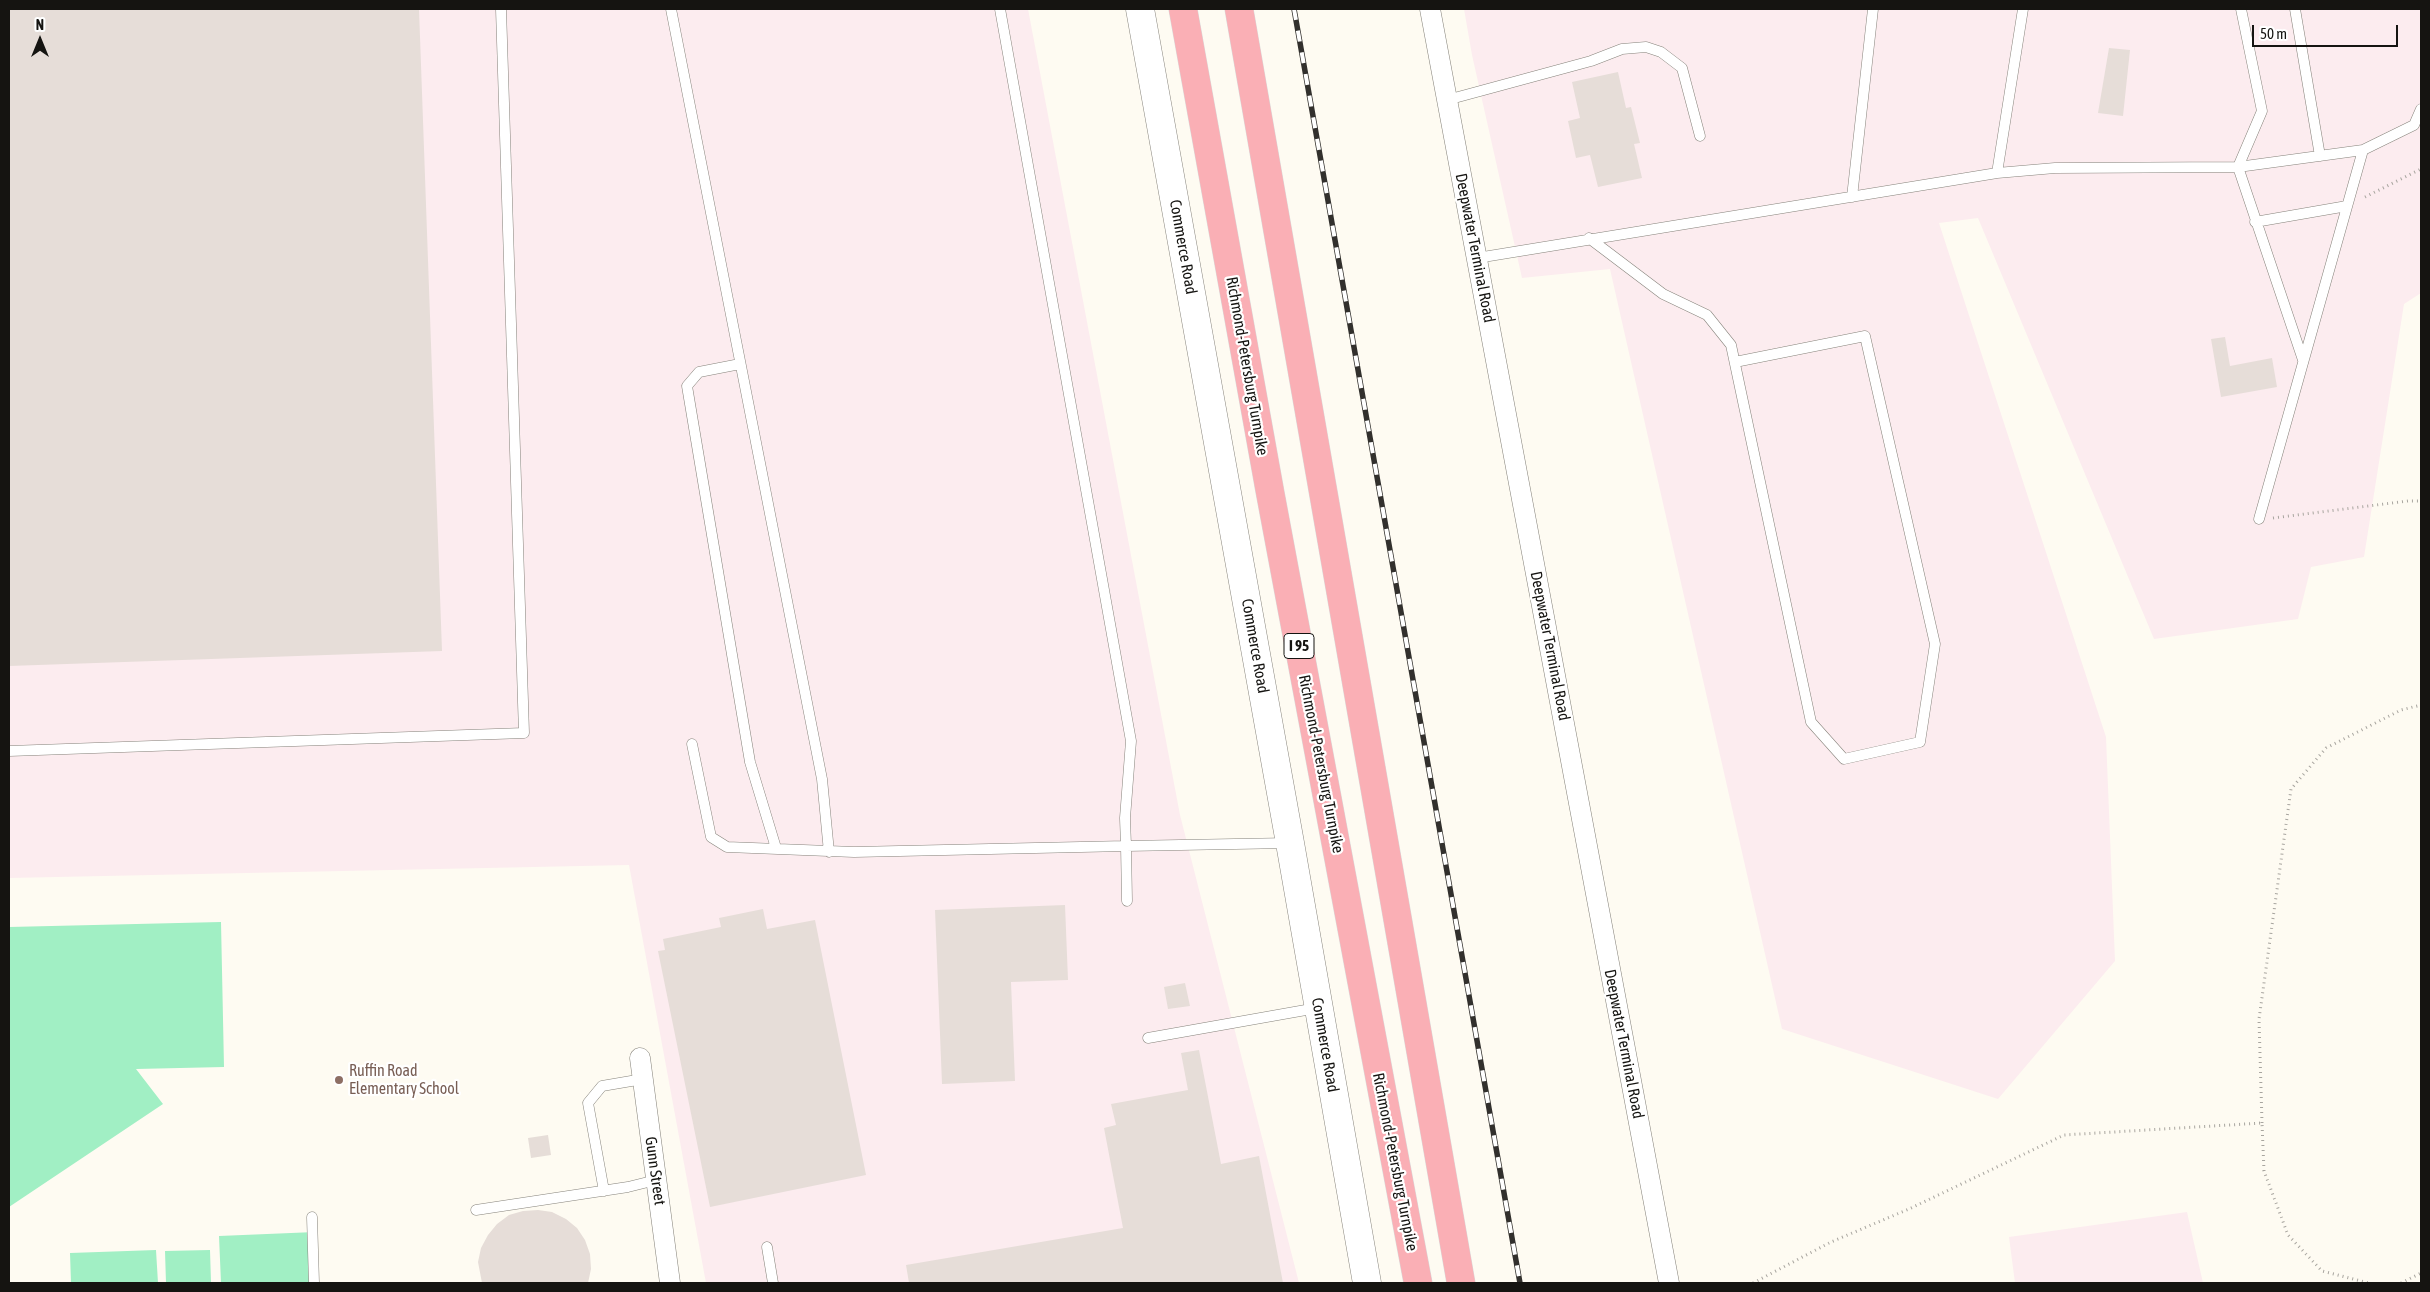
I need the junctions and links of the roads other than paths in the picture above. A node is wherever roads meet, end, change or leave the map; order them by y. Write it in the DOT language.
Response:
graph roads {
  1 [pos="501,9"];
  2 [pos="671,9"];
  3 [pos="1000,9"];
  4 [pos="1125,9"];
  5 [pos="1140,9"];
  6 [pos="1184,9"];
  7 [pos="1239,9"];
  8 [pos="1430,9"];
  9 [pos="1873,9"];
  10 [pos="2023,9"];
  11 [pos="2241,9"];
  12 [pos="2295,9"];
  13 [pos="1447,100"];
  14 [pos="2421,108"];
  15 [pos="1700,136"];
  16 [pos="2363,150"];
  17 [pos="2320,156"];
  18 [pos="2238,167"];
  19 [pos="1997,174"];
  20 [pos="1852,196"];
  21 [pos="2346,206"];
  22 [pos="2255,222"];
  23 [pos="1589,238"];
  24 [pos="1477,258"];
  25 [pos="2303,360"];
  26 [pos="1735,362"];
  27 [pos="740,364"];
  28 [pos="2259,519"];
  29 [pos="692,744"];
  30 [pos="9,751"];
  31 [pos="1282,843"];
  32 [pos="1126,846"];
  33 [pos="776,848"];
  34 [pos="829,852"];
  35 [pos="1127,901"];
  36 [pos="1310,1009"];
  37 [pos="1148,1038"];
  38 [pos="640,1058"];
  39 [pos="643,1078"];
  40 [pos="656,1180"];
  41 [pos="604,1191"];
  42 [pos="476,1210"];
  43 [pos="312,1217"];
  44 [pos="767,1247"];
  45 [pos="314,1283"];
  46 [pos="670,1283"];
  47 [pos="773,1283"];
  48 [pos="1351,1283"];
  49 [pos="1367,1283"];
  50 [pos="1418,1283"];
  51 [pos="1461,1283"];
  52 [pos="1669,1283"];
  1 -- 30 [label="lane"];
  2 -- 27 [label="lane"];
  3 -- 32 [label="lane"];
  4 -- 31 [label="main road, Commerce Road"];
  5 -- 31 [label="main road, Commerce Road"];
  6 -- 50 [label="highway, Richmond-Petersburg Turnpike / I 95"];
  7 -- 51 [label="highway"];
  8 -- 13 [label="street, Deepwater Terminal Road"];
  9 -- 20 [label="lane"];
  10 -- 19 [label="lane"];
  11 -- 18 [label="lane"];
  12 -- 17 [label="lane"];
  13 -- 15 [label="lane"];
  13 -- 24 [label="street, Deepwater Terminal Road"];
  14 -- 16 [label="lane"];
  16 -- 17 [label="lane"];
  16 -- 21 [label="lane"];
  17 -- 18 [label="lane"];
  18 -- 19 [label="lane"];
  18 -- 22 [label="lane"];
  19 -- 20 [label="lane"];
  20 -- 23 [label="lane"];
  21 -- 22 [label="lane"];
  21 -- 25 [label="lane"];
  22 -- 25 [label="lane"];
  23 -- 24 [label="lane"];
  23 -- 26 [label="lane"];
  24 -- 52 [label="street, Deepwater Terminal Road"];
  25 -- 28 [label="lane"];
  26 -- 26 [label="lane"];
  27 -- 33 [label="lane"];
  27 -- 34 [label="lane"];
  29 -- 33 [label="lane"];
  31 -- 32 [label="lane"];
  31 -- 36 [label="main road, Commerce Road"];
  32 -- 34 [label="lane"];
  32 -- 35 [label="lane"];
  33 -- 34 [label="lane"];
  36 -- 37 [label="lane"];
  36 -- 48 [label="main road, Commerce Road"];
  36 -- 49 [label="main road, Commerce Road"];
  38 -- 39 [label="street, Gunn Street"];
  39 -- 40 [label="street, Gunn Street"];
  39 -- 41 [label="lane"];
  40 -- 41 [label="lane"];
  40 -- 46 [label="street, Gunn Street"];
  41 -- 42 [label="lane"];
  43 -- 45 [label="lane"];
  44 -- 47 [label="lane"];
}
